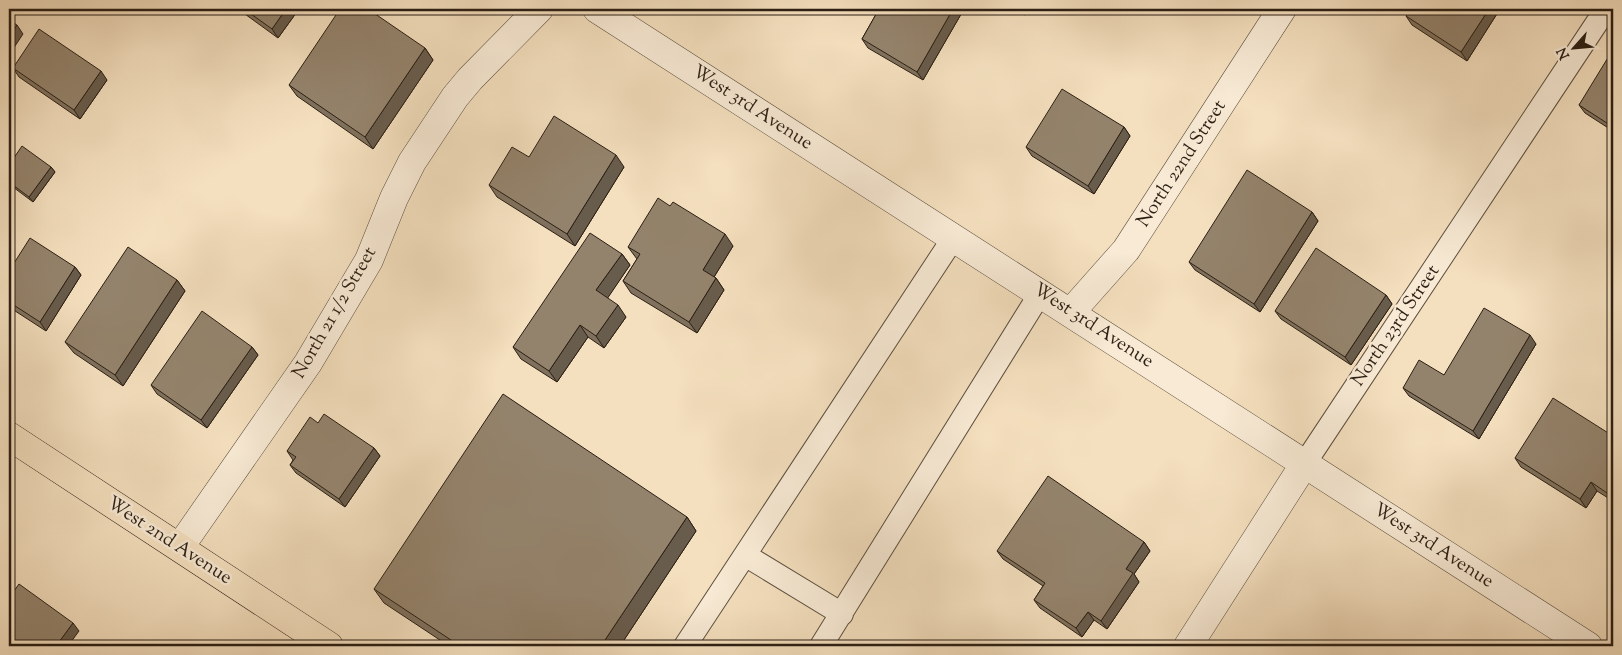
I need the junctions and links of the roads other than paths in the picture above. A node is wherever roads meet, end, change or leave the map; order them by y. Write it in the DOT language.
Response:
graph roads {
  1 [pos="539,9"];
  2 [pos="597,9"];
  3 [pos="1282,9"];
  4 [pos="1606,9"];
  5 [pos="954,237"];
  6 [pos="1041,292"];
  7 [pos="1070,312"];
  8 [pos="9,436"];
  9 [pos="1305,463"];
  10 [pos="180,547"];
  11 [pos="745,555"];
  12 [pos="842,614"];
  13 [pos="329,646"];
  14 [pos="685,646"];
  15 [pos="821,646"];
  16 [pos="1188,646"];
  17 [pos="1588,646"];
  1 -- 10 [label="street, North 21 1/2 Street"];
  2 -- 5 [label="street, West 3rd Avenue"];
  3 -- 7 [label="street, North 22nd Street"];
  4 -- 9 [label="lane, North 23rd Street"];
  5 -- 6 [label="street, West 3rd Avenue"];
  5 -- 11 [label="lane"];
  6 -- 7 [label="street, West 3rd Avenue"];
  6 -- 12 [label="lane"];
  7 -- 9 [label="street, West 3rd Avenue"];
  8 -- 10 [label="main road, West 2nd Avenue"];
  9 -- 16 [label="street, North 23rd Street"];
  9 -- 17 [label="street, West 3rd Avenue"];
  10 -- 13 [label="main road, West 2nd Avenue"];
  11 -- 12 [label="lane"];
  11 -- 14 [label="lane"];
  12 -- 15 [label="lane"];
}
